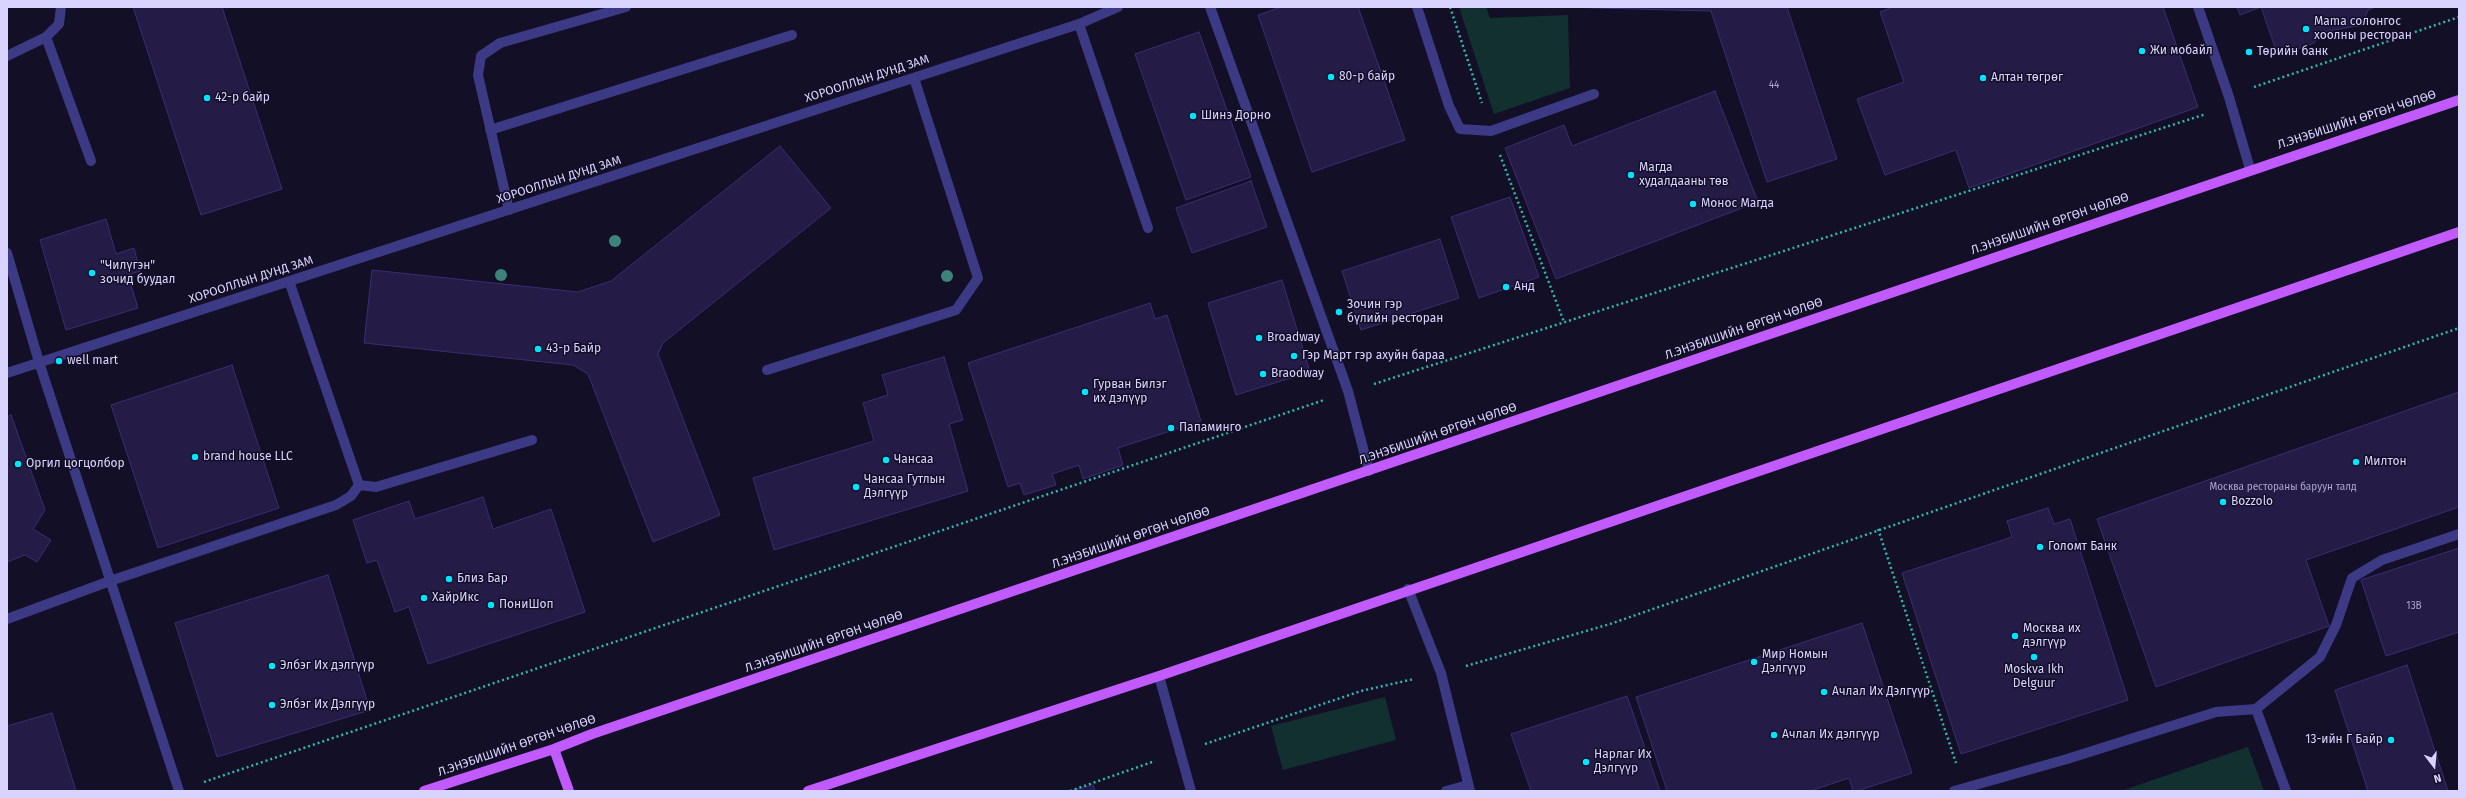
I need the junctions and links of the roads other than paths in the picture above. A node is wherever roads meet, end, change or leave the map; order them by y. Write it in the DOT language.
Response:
graph roads {
  1 [pos="61,7"];
  2 [pos="626,7"];
  3 [pos="1118,7"];
  4 [pos="1210,7"];
  5 [pos="1417,7"];
  6 [pos="2198,7"];
  7 [pos="1079,24"];
  8 [pos="792,35"];
  9 [pos="46,37"];
  10 [pos="7,56"];
  11 [pos="914,78"];
  12 [pos="1594,94"];
  13 [pos="2459,100"];
  14 [pos="490,130"];
  15 [pos="91,161"];
  16 [pos="2250,169"];
  17 [pos="509,210"];
  18 [pos="1148,228"];
  19 [pos="2459,232"];
  20 [pos="7,253"];
  21 [pos="289,281"];
  22 [pos="39,362"];
  23 [pos="767,370"];
  24 [pos="7,373"];
  25 [pos="532,440"];
  26 [pos="1368,471"];
  27 [pos="359,485"];
  28 [pos="2459,534"];
  29 [pos="110,581"];
  30 [pos="1408,589"];
  31 [pos="7,619"];
  32 [pos="1159,676"];
  33 [pos="2256,709"];
  34 [pos="554,749"];
  35 [pos="1469,788"];
  36 [pos="179,791"];
  37 [pos="424,791"];
  38 [pos="569,791"];
  39 [pos="808,791"];
  40 [pos="1191,791"];
  41 [pos="1446,791"];
  42 [pos="1954,791"];
  43 [pos="2286,791"];
  1 -- 9 [label="street"];
  2 -- 14 [label="street"];
  3 -- 7 [label="street, ХОРООЛЛЫН ДУНД ЗАМ"];
  4 -- 26 [label="street"];
  5 -- 12 [label="street"];
  6 -- 16 [label="street"];
  7 -- 11 [label="street, ХОРООЛЛЫН ДУНД ЗАМ"];
  7 -- 18 [label="street"];
  8 -- 14 [label="street"];
  9 -- 10 [label="street"];
  9 -- 15 [label="street"];
  11 -- 17 [label="street, ХОРООЛЛЫН ДУНД ЗАМ"];
  11 -- 23 [label="street"];
  13 -- 16 [label="main road, Л.ЭНЭБИШИЙН ӨРГӨН ЧӨЛӨӨ"];
  14 -- 17 [label="street"];
  16 -- 26 [label="main road, Л.ЭНЭБИШИЙН ӨРГӨН ЧӨЛӨӨ"];
  17 -- 21 [label="street, ХОРООЛЛЫН ДУНД ЗАМ"];
  19 -- 30 [label="main road"];
  20 -- 22 [label="street"];
  21 -- 22 [label="street, ХОРООЛЛЫН ДУНД ЗАМ"];
  21 -- 27 [label="street"];
  22 -- 24 [label="street, ХОРООЛЛЫН ДУНД ЗАМ"];
  22 -- 29 [label="street"];
  25 -- 27 [label="street"];
  26 -- 34 [label="main road, Л.ЭНЭБИШИЙН ӨРГӨН ЧӨЛӨӨ"];
  27 -- 29 [label="street"];
  28 -- 33 [label="street"];
  29 -- 31 [label="street"];
  29 -- 36 [label="street"];
  30 -- 32 [label="main road"];
  30 -- 35 [label="street"];
  32 -- 39 [label="main road"];
  32 -- 40 [label="street"];
  33 -- 42 [label="street"];
  33 -- 43 [label="street"];
  34 -- 37 [label="main road, Л.ЭНЭБИШИЙН ӨРГӨН ЧӨЛӨӨ"];
  34 -- 38 [label="main road"];
  35 -- 41 [label="street"];
}
